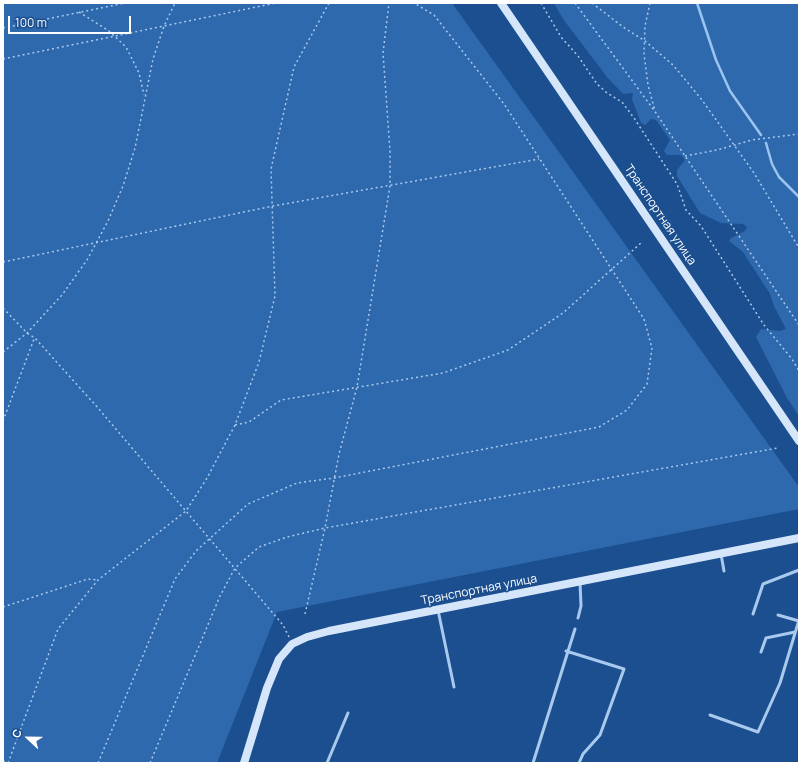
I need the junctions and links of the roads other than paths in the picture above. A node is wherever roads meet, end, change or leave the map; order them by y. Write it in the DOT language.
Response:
graph roads {
  1 [pos="501,3"];
  2 [pos="799,441"];
  3 [pos="799,538"];
  4 [pos="721,554"];
  5 [pos="799,570"];
  6 [pos="724,571"];
  7 [pos="580,582"];
  8 [pos="438,610"];
  9 [pos="753,614"];
  10 [pos="778,615"];
  11 [pos="578,618"];
  12 [pos="799,620"];
  13 [pos="575,629"];
  14 [pos="795,632"];
  15 [pos="566,651"];
  16 [pos="761,652"];
  17 [pos="454,688"];
  18 [pos="348,713"];
  19 [pos="710,715"];
  20 [pos="244,763"];
  21 [pos="327,763"];
  22 [pos="534,763"];
  23 [pos="579,763"];
  1 -- 2 [label="street, Транспортная улица"];
  3 -- 4 [label="street, Транспортная улица"];
  4 -- 6 [label="lane"];
  4 -- 7 [label="street, Транспортная улица"];
  5 -- 9 [label="lane"];
  7 -- 8 [label="street, Транспортная улица"];
  7 -- 11 [label="lane"];
  8 -- 17 [label="lane"];
  8 -- 20 [label="street, Транспортная улица"];
  10 -- 12 [label="lane"];
  12 -- 14 [label="lane"];
  13 -- 15 [label="lane"];
  14 -- 16 [label="lane"];
  14 -- 19 [label="lane"];
  15 -- 22 [label="lane"];
  15 -- 23 [label="lane"];
  18 -- 21 [label="lane"];
}
